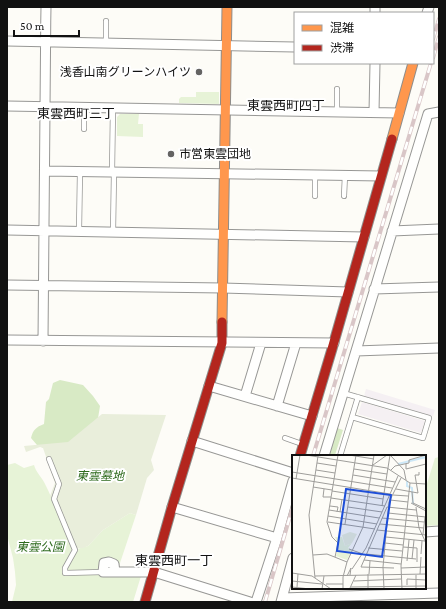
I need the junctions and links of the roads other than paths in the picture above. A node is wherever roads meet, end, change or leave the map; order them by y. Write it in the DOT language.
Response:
graph roads {
  1 [pos="46,7"];
  2 [pos="227,7"];
  3 [pos="106,21"];
  4 [pos="7,41"];
  5 [pos="46,42"];
  6 [pos="106,43"];
  7 [pos="227,46"];
  8 [pos="294,47"];
  9 [pos="374,64"];
  10 [pos="413,64"];
  11 [pos="337,89"];
  12 [pos="7,106"];
  13 [pos="44,107"];
  14 [pos="84,108"];
  15 [pos="113,108"];
  16 [pos="226,110"];
  17 [pos="337,112"];
  18 [pos="374,112"];
  19 [pos="439,112"];
  20 [pos="399,113"];
  21 [pos="84,129"];
  22 [pos="45,170"];
  23 [pos="80,171"];
  24 [pos="113,172"];
  25 [pos="225,173"];
  26 [pos="315,174"];
  27 [pos="345,175"];
  28 [pos="381,176"];
  29 [pos="315,196"];
  30 [pos="344,196"];
  31 [pos="439,229"];
  32 [pos="7,230"];
  33 [pos="45,231"];
  34 [pos="392,231"];
  35 [pos="79,232"];
  36 [pos="113,232"];
  37 [pos="224,235"];
  38 [pos="364,237"];
  39 [pos="7,285"];
  40 [pos="44,285"];
  41 [pos="439,287"];
  42 [pos="223,288"];
  43 [pos="374,289"];
  44 [pos="348,292"];
  45 [pos="7,340"];
  46 [pos="43,341"];
  47 [pos="222,343"];
  48 [pos="261,343"];
  49 [pos="296,343"];
  50 [pos="334,343"];
  51 [pos="439,348"];
  52 [pos="356,351"];
  53 [pos="209,386"];
  54 [pos="343,393"];
  55 [pos="245,396"];
  56 [pos="358,397"];
  57 [pos="277,406"];
  58 [pos="312,416"];
  59 [pos="352,416"];
  60 [pos="285,438"];
  61 [pos="192,441"];
  62 [pos="304,444"];
  63 [pos="300,455"];
  64 [pos="324,455"];
  65 [pos="340,455"];
  66 [pos="49,459"];
  67 [pos="292,473"];
  68 [pos="292,484"];
  69 [pos="172,507"];
  70 [pos="439,531"];
  71 [pos="426,532"];
  72 [pos="276,538"];
  73 [pos="292,562"];
  74 [pos="103,572"];
  75 [pos="154,572"];
  76 [pos="439,593"];
  77 [pos="282,600"];
  78 [pos="145,602"];
  79 [pos="250,602"];
  80 [pos="256,602"];
  1 -- 5 [label="street"];
  2 -- 7 [label="street"];
  3 -- 6 [label="lane"];
  4 -- 5 [label="street"];
  5 -- 6 [label="street"];
  5 -- 13 [label="street"];
  6 -- 7 [label="street"];
  7 -- 8 [label="street"];
  7 -- 16 [label="street"];
  9 -- 18 [label="street"];
  10 -- 20 [label="street"];
  11 -- 17 [label="lane"];
  12 -- 13 [label="street"];
  13 -- 14 [label="street"];
  13 -- 22 [label="street"];
  14 -- 15 [label="street"];
  14 -- 21 [label="lane"];
  15 -- 16 [label="street"];
  15 -- 24 [label="lane"];
  16 -- 17 [label="street"];
  16 -- 25 [label="street"];
  17 -- 18 [label="street"];
  18 -- 20 [label="street"];
  19 -- 34 [label="street"];
  20 -- 28 [label="street"];
  22 -- 23 [label="street"];
  22 -- 33 [label="street"];
  23 -- 24 [label="street"];
  23 -- 35 [label="lane"];
  24 -- 25 [label="street"];
  24 -- 36 [label="lane"];
  25 -- 26 [label="street"];
  25 -- 37 [label="street"];
  26 -- 27 [label="street"];
  26 -- 29 [label="lane"];
  27 -- 28 [label="street"];
  27 -- 30 [label="lane"];
  28 -- 38 [label="street"];
  31 -- 34 [label="street"];
  32 -- 33 [label="street"];
  33 -- 35 [label="street"];
  33 -- 40 [label="street"];
  34 -- 43 [label="street"];
  35 -- 36 [label="street"];
  36 -- 37 [label="street"];
  37 -- 38 [label="street"];
  37 -- 42 [label="street"];
  38 -- 44 [label="street"];
  39 -- 40 [label="street"];
  40 -- 42 [label="street"];
  40 -- 46 [label="street"];
  41 -- 43 [label="street"];
  42 -- 44 [label="street"];
  42 -- 47 [label="street"];
  43 -- 52 [label="street"];
  44 -- 50 [label="street"];
  45 -- 46 [label="street"];
  46 -- 47 [label="street"];
  47 -- 48 [label="street"];
  47 -- 53 [label="street"];
  48 -- 49 [label="street"];
  48 -- 55 [label="street"];
  49 -- 50 [label="street"];
  49 -- 57 [label="street"];
  50 -- 58 [label="street"];
  51 -- 52 [label="street"];
  52 -- 54 [label="street"];
  53 -- 55 [label="street"];
  53 -- 61 [label="street"];
  54 -- 56 [label="lane"];
  54 -- 64 [label="street"];
  55 -- 57 [label="street"];
  56 -- 59 [label="lane"];
  56 -- 59 [label="lane"];
  57 -- 58 [label="street"];
  58 -- 62 [label="street"];
  59 -- 65 [label="lane"];
  60 -- 62 [label="lane"];
  61 -- 67 [label="street"];
  61 -- 69 [label="street"];
  62 -- 63 [label="street"];
  66 -- 74 [label="lane"];
  68 -- 72 [label="street"];
  69 -- 72 [label="street"];
  69 -- 75 [label="street"];
  70 -- 71 [label="street"];
  72 -- 80 [label="street"];
  73 -- 77 [label="street"];
  74 -- 75 [label="street"];
  75 -- 78 [label="street"];
  75 -- 79 [label="street"];
  76 -- 77 [label="street"];
}
